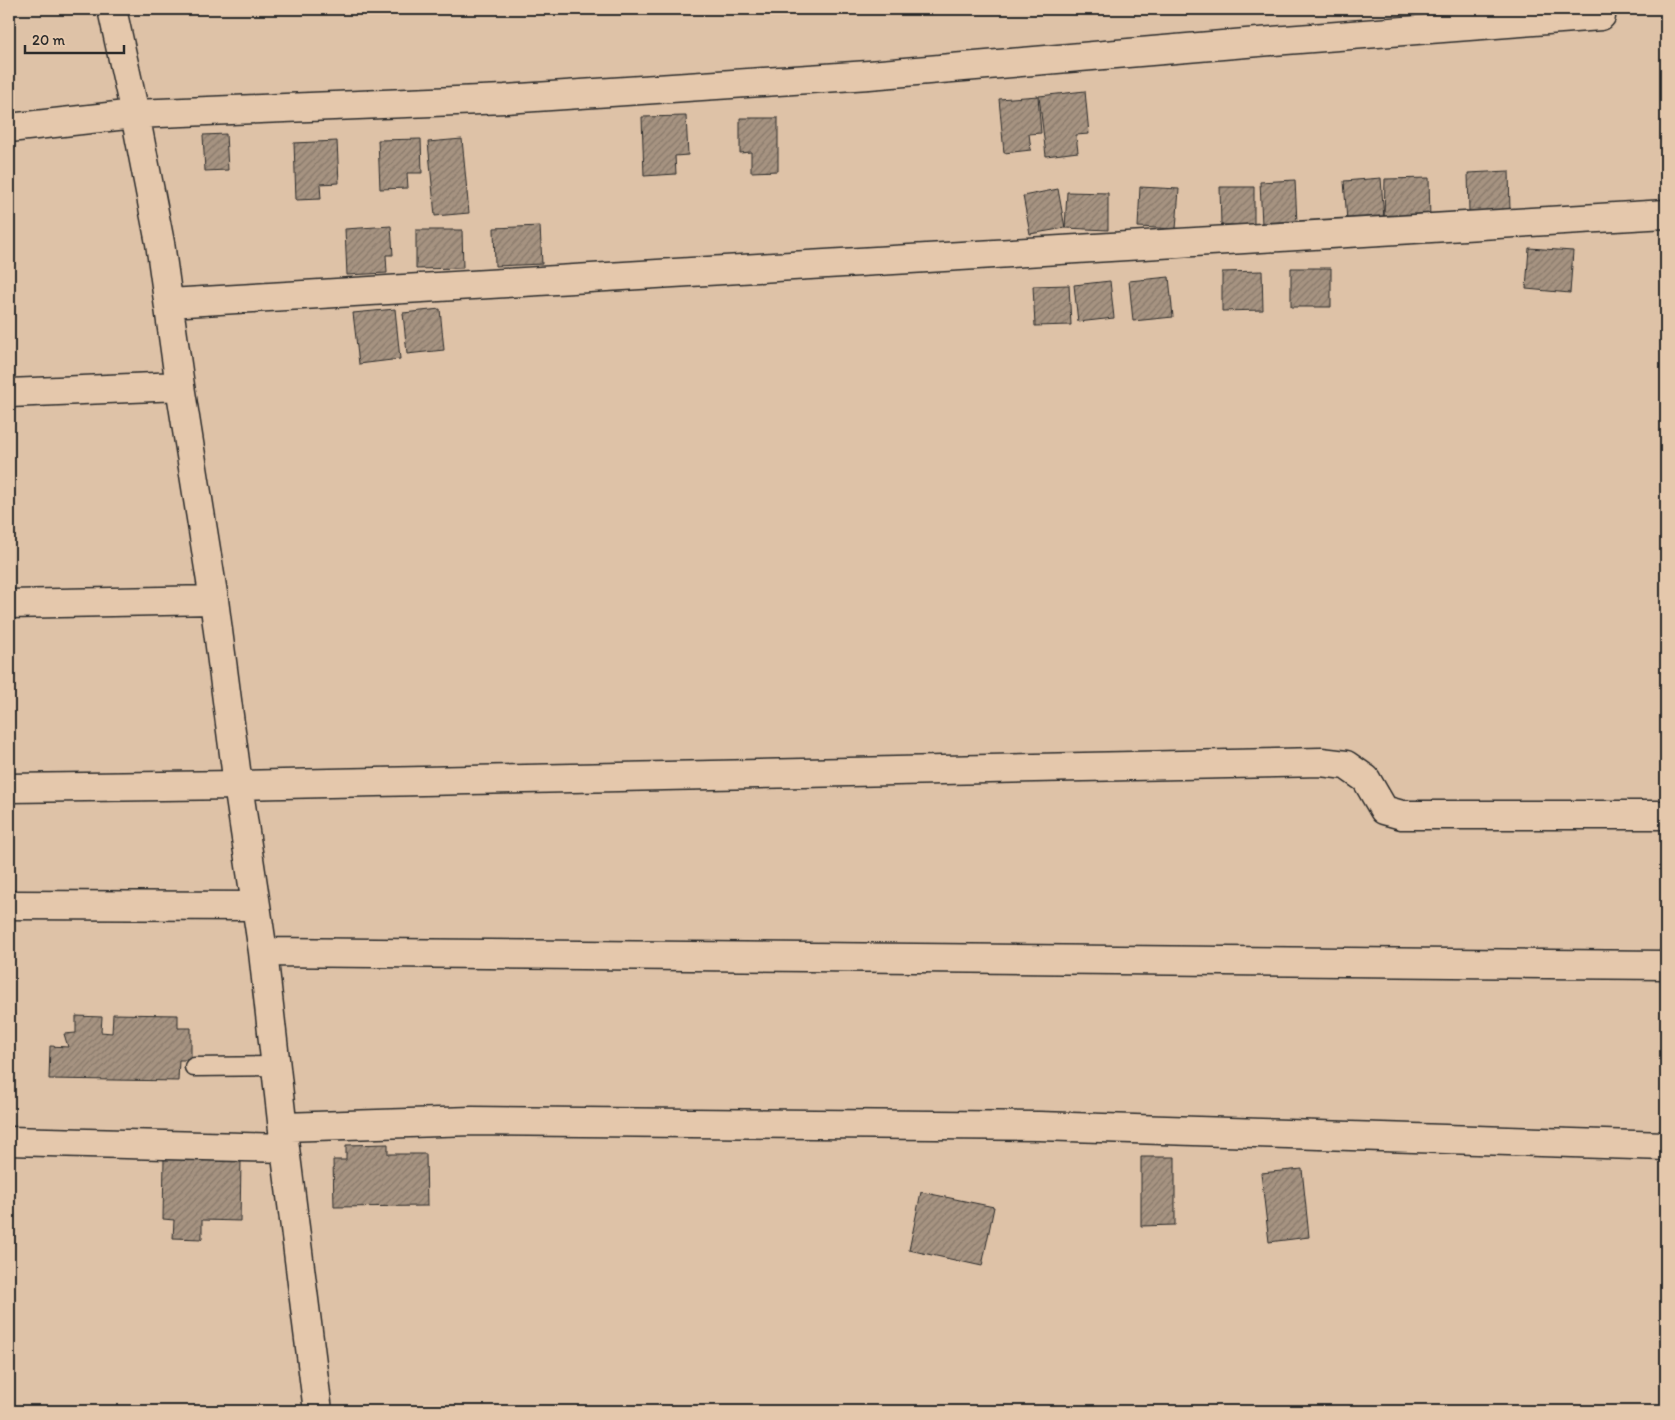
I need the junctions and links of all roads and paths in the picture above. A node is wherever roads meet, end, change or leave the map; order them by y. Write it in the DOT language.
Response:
graph roads {
  1 [pos="112,9"];
  2 [pos="1601,16"];
  3 [pos="135,114"];
  4 [pos="9,128"];
  5 [pos="1666,214"];
  6 [pos="169,302"];
  7 [pos="180,386"];
  8 [pos="9,393"];
  9 [pos="214,600"];
  10 [pos="9,604"];
  11 [pos="238,785"];
  12 [pos="9,788"];
  13 [pos="1666,815"];
  14 [pos="9,905"];
  15 [pos="256,906"];
  16 [pos="263,952"];
  17 [pos="1666,965"];
  18 [pos="276,1066"];
  19 [pos="194,1067"];
  20 [pos="284,1138"];
  21 [pos="9,1141"];
  22 [pos="1666,1146"];
  23 [pos="318,1411"];
  1 -- 3 [label="street"];
  2 -- 3 [label="street"];
  3 -- 4 [label="street"];
  3 -- 6 [label="street"];
  5 -- 6 [label="street"];
  6 -- 7 [label="street"];
  7 -- 8 [label="street"];
  7 -- 9 [label="street"];
  9 -- 10 [label="street"];
  9 -- 11 [label="street"];
  11 -- 12 [label="street"];
  11 -- 13 [label="street"];
  11 -- 15 [label="street"];
  14 -- 15 [label="street"];
  15 -- 16 [label="street"];
  16 -- 17 [label="street"];
  16 -- 18 [label="street"];
  18 -- 19 [label="lane"];
  18 -- 20 [label="street"];
  20 -- 21 [label="street"];
  20 -- 22 [label="street"];
  20 -- 23 [label="street"];
}
